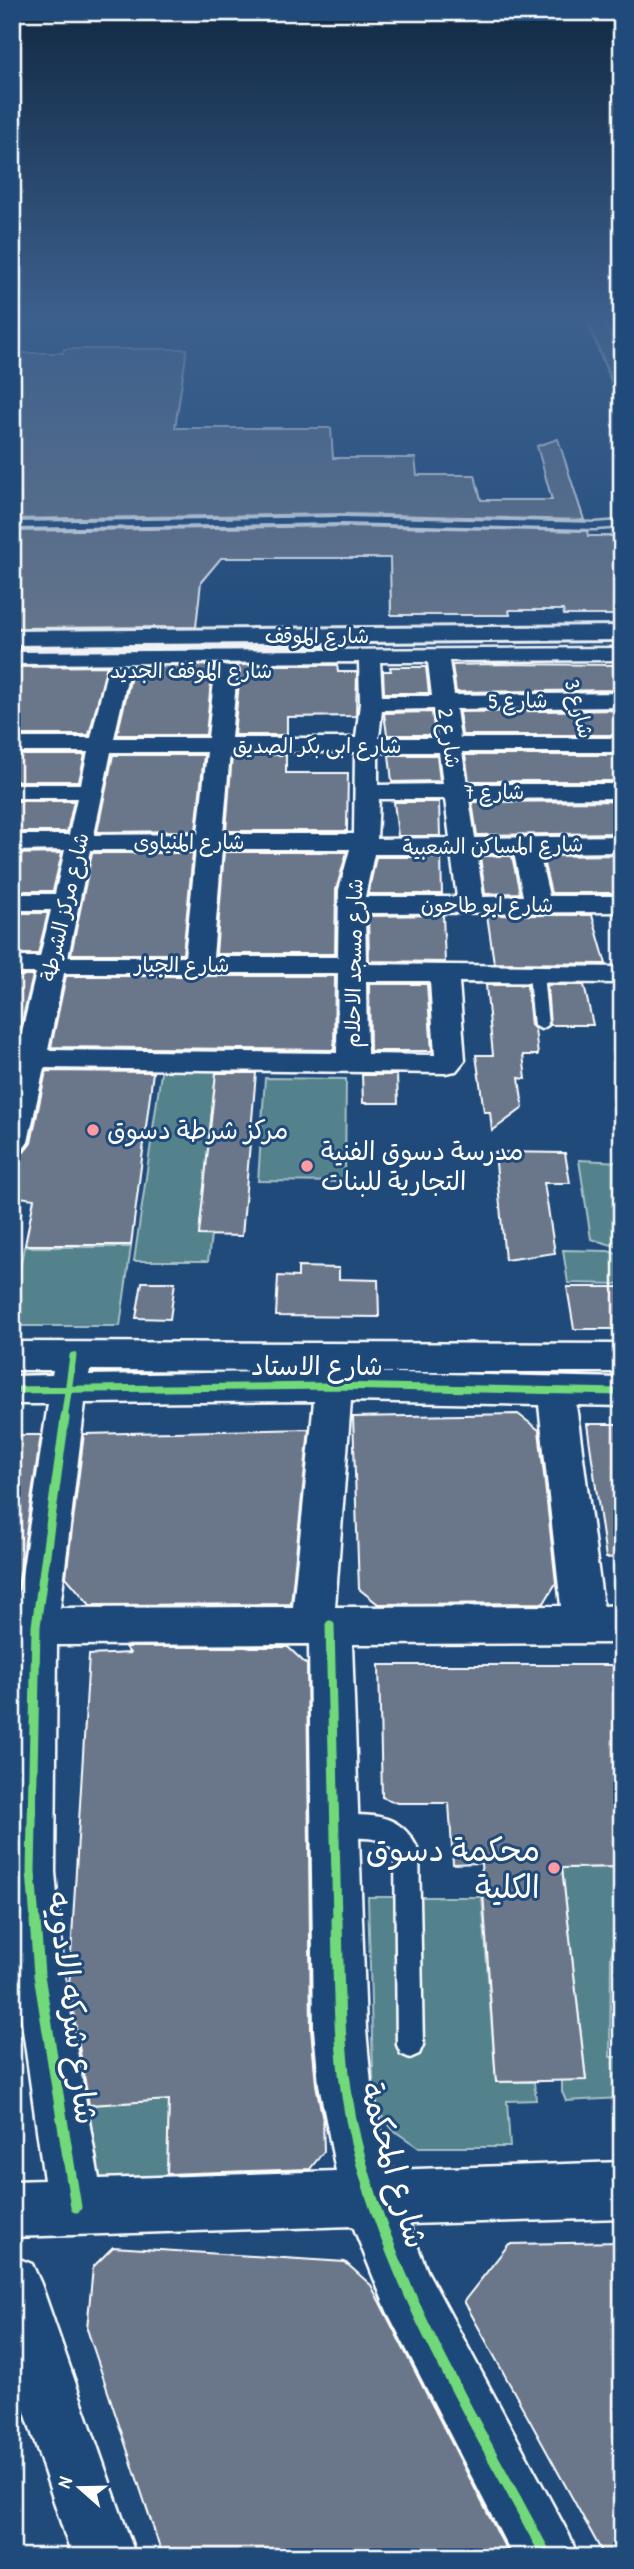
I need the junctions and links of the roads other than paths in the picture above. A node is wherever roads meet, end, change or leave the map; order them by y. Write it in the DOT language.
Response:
graph roads {
  1 [pos="622,524"];
  2 [pos="12,525"];
  3 [pos="595,526"];
  4 [pos="622,531"];
  5 [pos="622,633"];
  6 [pos="12,638"];
  7 [pos="564,654"];
  8 [pos="622,654"];
  9 [pos="438,655"];
  10 [pos="12,658"];
  11 [pos="369,663"];
  12 [pos="504,664"];
  13 [pos="12,671"];
  14 [pos="118,671"];
  15 [pos="226,671"];
  16 [pos="577,700"];
  17 [pos="622,700"];
  18 [pos="510,701"];
  19 [pos="444,702"];
  20 [pos="371,703"];
  21 [pos="12,745"];
  22 [pos="101,745"];
  23 [pos="589,745"];
  24 [pos="622,745"];
  25 [pos="218,746"];
  26 [pos="450,746"];
  27 [pos="519,746"];
  28 [pos="368,747"];
  29 [pos="12,791"];
  30 [pos="91,791"];
  31 [pos="528,791"];
  32 [pos="612,791"];
  33 [pos="366,792"];
  34 [pos="456,792"];
  35 [pos="79,842"];
  36 [pos="209,842"];
  37 [pos="12,843"];
  38 [pos="364,844"];
  39 [pos="619,844"];
  40 [pos="532,845"];
  41 [pos="464,846"];
  42 [pos="12,902"];
  43 [pos="66,902"];
  44 [pos="352,905"];
  45 [pos="471,905"];
  46 [pos="538,905"];
  47 [pos="622,905"];
  48 [pos="12,965"];
  49 [pos="52,965"];
  50 [pos="198,965"];
  51 [pos="352,969"];
  52 [pos="444,973"];
  53 [pos="536,974"];
  54 [pos="622,975"];
  55 [pos="541,1025"];
  56 [pos="31,1059"];
  57 [pos="352,1064"];
  58 [pos="12,1142"];
  59 [pos="12,1356"];
  60 [pos="622,1358"];
  61 [pos="335,1371"];
  62 [pos="70,1372"];
  63 [pos="12,1390"];
  64 [pos="556,1392"];
  65 [pos="622,1392"];
  66 [pos="603,1624"];
  67 [pos="321,1625"];
  68 [pos="24,1626"];
  69 [pos="334,1826"];
  70 [pos="410,2045"];
  71 [pos="622,2190"];
  72 [pos="371,2198"];
  73 [pos="76,2207"];
  74 [pos="12,2209"];
  75 [pos="12,2284"];
  76 [pos="104,2557"];
  77 [pos="547,2557"];
  1 -- 3 [label="lane"];
  2 -- 3 [label="lane"];
  3 -- 4 [label="lane"];
  5 -- 6 [label="street, شارع الموقف"];
  7 -- 8 [label="street, شارع الموقف"];
  7 -- 9 [label="street, شارع الموقف"];
  7 -- 16 [label="street, شارع 3"];
  9 -- 11 [label="street, شارع الموقف"];
  9 -- 19 [label="street, شارع 2"];
  10 -- 11 [label="street, شارع الموقف"];
  11 -- 15 [label="street, شارع الموقف الجديد"];
  11 -- 20 [label="street, شارع مسجد الاحلام"];
  12 -- 18 [label="street"];
  13 -- 14 [label="street, شارع الموقف الجديد"];
  14 -- 15 [label="street, شارع الموقف الجديد"];
  14 -- 22 [label="street, شارع مركز الشرطة"];
  15 -- 25 [label="street"];
  16 -- 17 [label="street, شارع 5"];
  16 -- 18 [label="street, شارع 5"];
  16 -- 23 [label="street, شارع 3"];
  18 -- 19 [label="street, شارع 5"];
  18 -- 27 [label="street"];
  19 -- 20 [label="street, شارع 5"];
  19 -- 26 [label="street, شارع 2"];
  20 -- 28 [label="street, شارع مسجد الاحلام"];
  21 -- 22 [label="street, شارع ابى بكر الصديق"];
  22 -- 25 [label="street, شارع ابى بكر الصديق"];
  22 -- 30 [label="street, شارع مركز الشرطة"];
  23 -- 24 [label="street, شارع ابى بكر الصديق"];
  23 -- 27 [label="street, شارع ابى بكر الصديق"];
  23 -- 32 [label="street, شارع 3"];
  25 -- 28 [label="street, شارع ابى بكر الصديق"];
  25 -- 36 [label="street"];
  26 -- 27 [label="street, شارع ابى بكر الصديق"];
  26 -- 28 [label="street, شارع ابى بكر الصديق"];
  26 -- 34 [label="street, شارع 2"];
  27 -- 31 [label="street"];
  28 -- 33 [label="street, شارع مسجد الاحلام"];
  29 -- 30 [label="street"];
  30 -- 35 [label="street, شارع مركز الشرطة"];
  31 -- 32 [label="street, شارع 7"];
  31 -- 34 [label="street, شارع 7"];
  31 -- 40 [label="street"];
  32 -- 39 [label="street, شارع 3"];
  33 -- 34 [label="street, شارع 7"];
  33 -- 38 [label="street, شارع مسجد الاحلام"];
  34 -- 41 [label="street, شارع 2"];
  35 -- 36 [label="street, شارع المنياوى"];
  35 -- 37 [label="street, شارع المنياوى"];
  35 -- 43 [label="street, شارع مركز الشرطة"];
  36 -- 38 [label="street, شارع المنياوى"];
  36 -- 50 [label="street"];
  38 -- 41 [label="street, شارع المساكن الشعبية"];
  38 -- 44 [label="street, شارع مسجد الاحلام"];
  39 -- 40 [label="street, شارع المساكن الشعبية"];
  40 -- 41 [label="street, شارع المساكن الشعبية"];
  40 -- 46 [label="street"];
  41 -- 45 [label="street, شارع 2"];
  42 -- 43 [label="street"];
  43 -- 49 [label="street, شارع مركز الشرطة"];
  44 -- 45 [label="street, شارع ابو طاحون"];
  44 -- 51 [label="street, شارع مسجد الاحلام"];
  45 -- 46 [label="street, شارع ابو طاحون"];
  46 -- 47 [label="street, شارع ابو طاحون"];
  48 -- 49 [label="street, شارع الجيار"];
  49 -- 50 [label="street, شارع الجيار"];
  49 -- 56 [label="street, شارع مركز الشرطة"];
  50 -- 51 [label="street, شارع الجيار"];
  51 -- 52 [label="street, شارع الجيار"];
  51 -- 57 [label="street, شارع مسجد الاحلام"];
  52 -- 53 [label="street, شارع الجيار"];
  52 -- 57 [label="street"];
  53 -- 54 [label="street, شارع الجيار"];
  53 -- 55 [label="lane"];
  56 -- 57 [label="street"];
  56 -- 58 [label="street, شارع مركز الشرطة"];
  59 -- 62 [label="street, شارع الاستاد"];
  60 -- 61 [label="street, شارع الاستاد"];
  61 -- 62 [label="street, شارع الاستاد"];
  61 -- 64 [label="street, شارع الاستاد"];
  61 -- 67 [label="street, شارع المحكمة"];
  62 -- 63 [label="street, شارع الاستاد"];
  62 -- 68 [label="street, شارع شركه الادويه"];
  64 -- 65 [label="street, شارع الاستاد"];
  64 -- 66 [label="street"];
  66 -- 67 [label="street"];
  67 -- 68 [label="street"];
  67 -- 69 [label="street, شارع المحكمة"];
  68 -- 73 [label="street, شارع شركه الادويه"];
  69 -- 70 [label="lane"];
  69 -- 72 [label="street, شارع المحكمة"];
  71 -- 72 [label="street"];
  72 -- 73 [label="street"];
  72 -- 77 [label="street, شارع المحكمة"];
  73 -- 74 [label="street"];
  75 -- 76 [label="street"];
}
